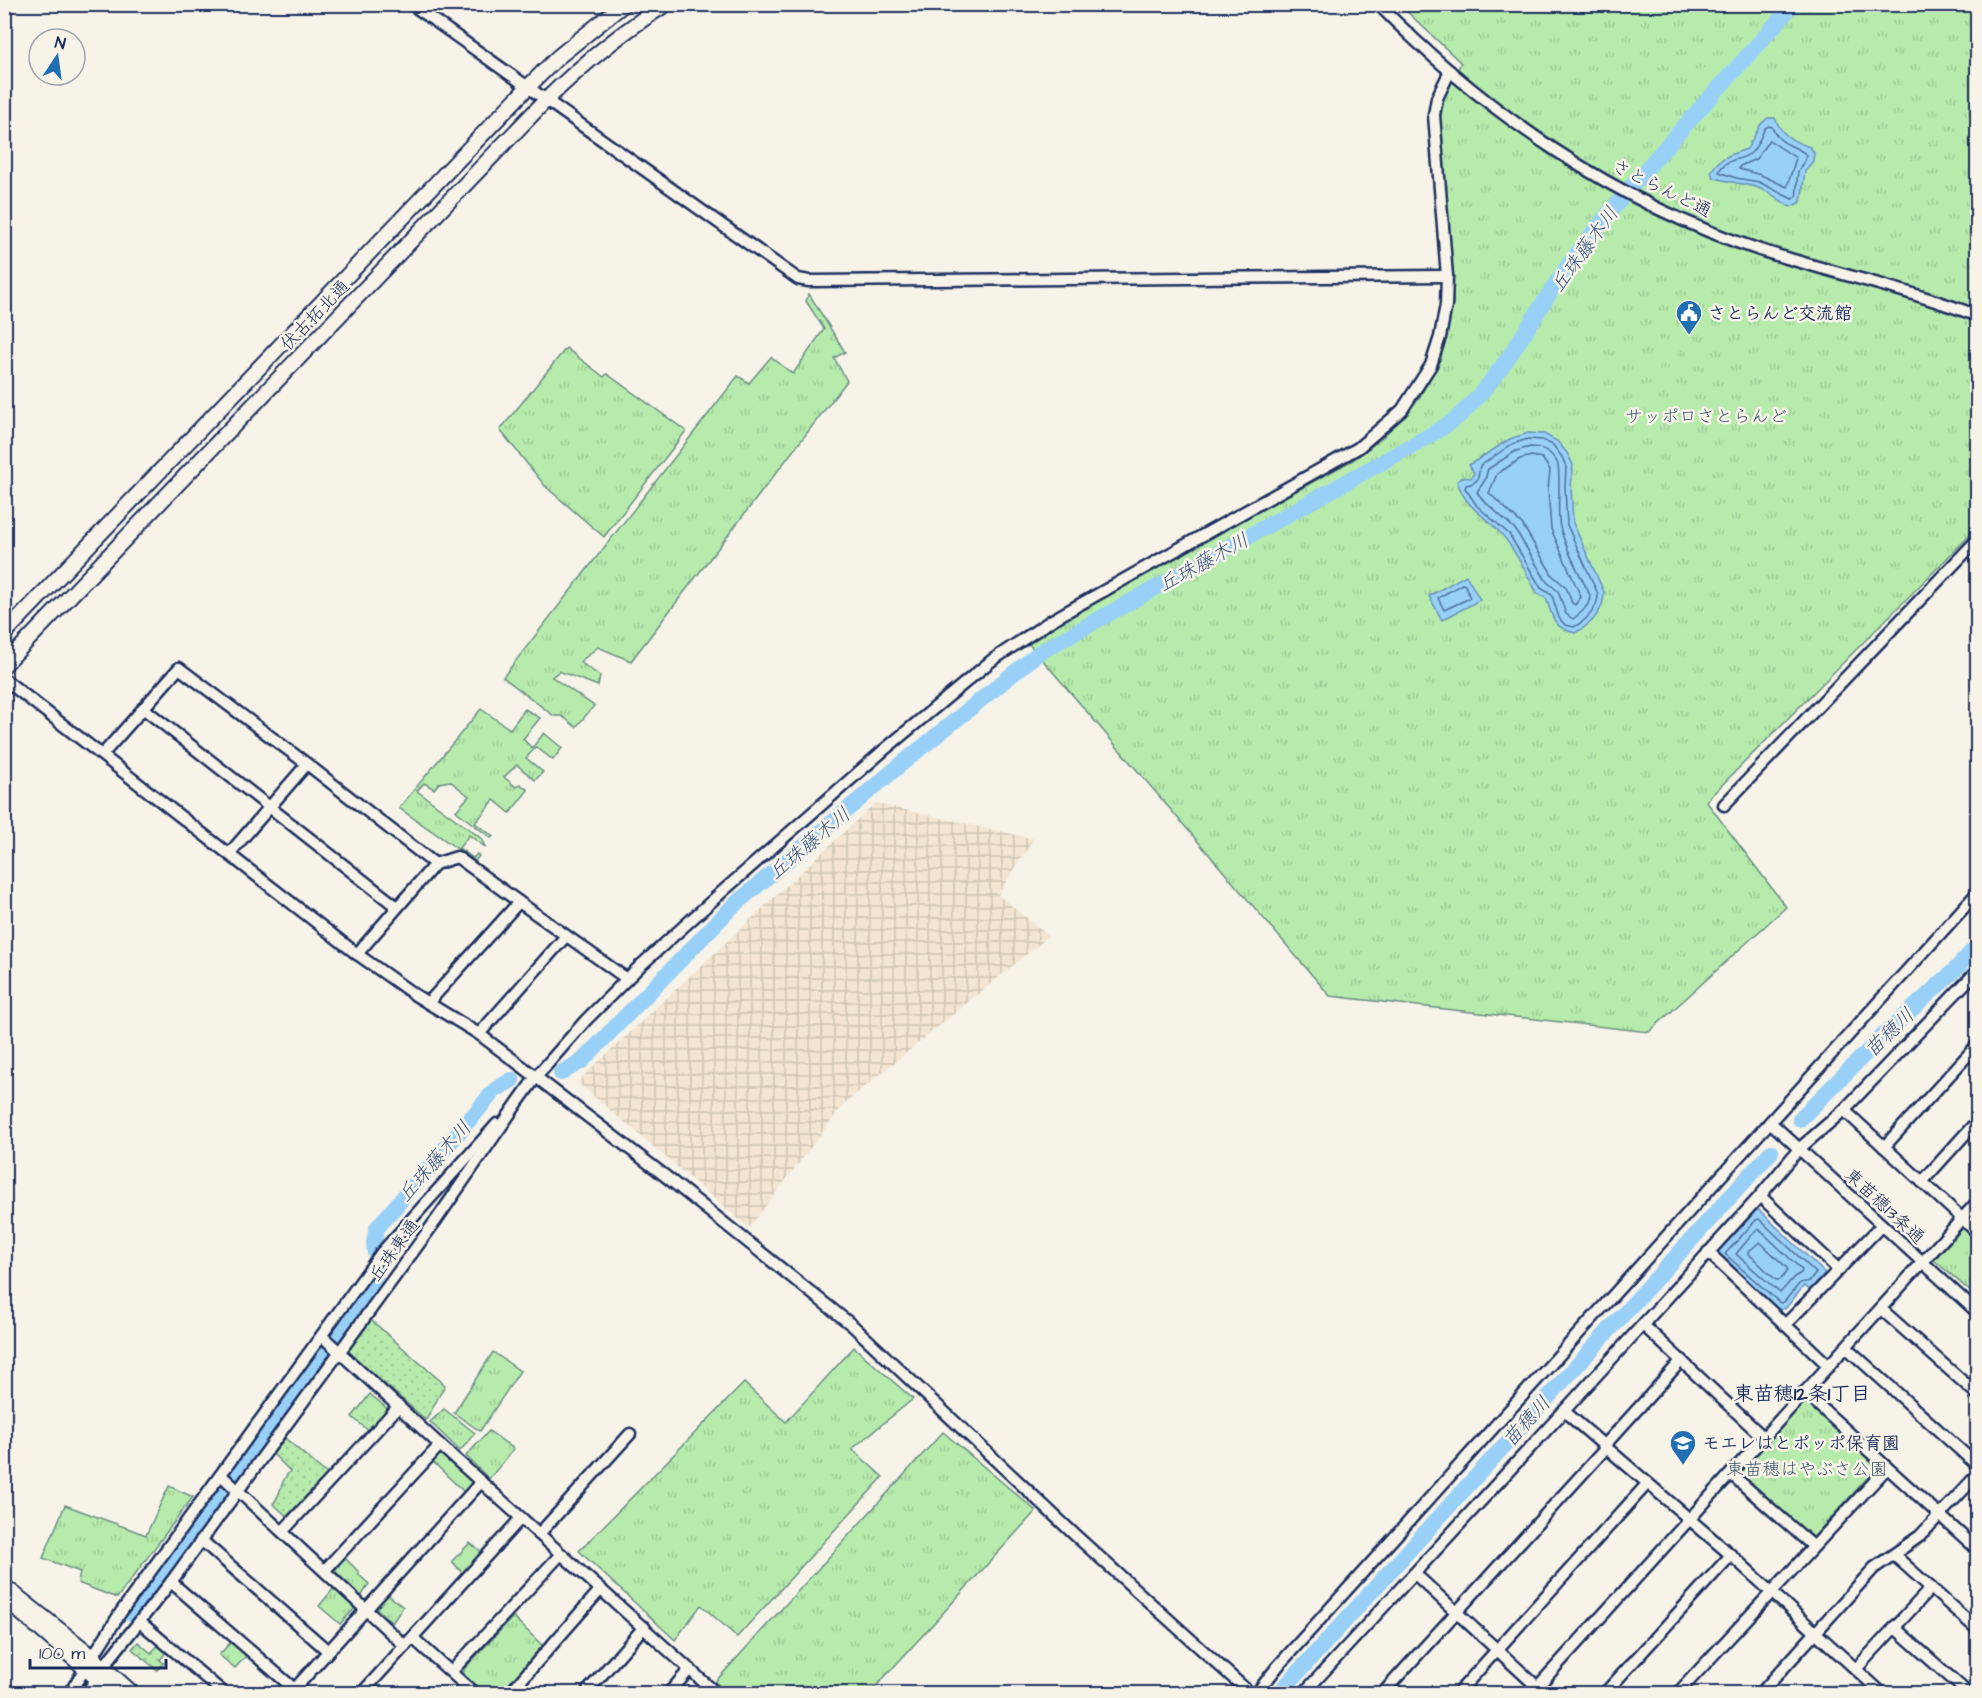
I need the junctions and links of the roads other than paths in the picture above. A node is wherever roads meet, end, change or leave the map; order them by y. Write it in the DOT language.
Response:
graph roads {
  1 [pos="411,4"];
  2 [pos="427,4"];
  3 [pos="624,4"];
  4 [pos="666,4"];
  5 [pos="1378,4"];
  6 [pos="428,16"];
  7 [pos="1450,71"];
  8 [pos="527,88"];
  9 [pos="545,101"];
  10 [pos="1447,276"];
  11 [pos="1977,316"];
  12 [pos="1977,539"];
  13 [pos="4,634"];
  14 [pos="4,665"];
  15 [pos="4,679"];
  16 [pos="143,708"];
  17 [pos="102,755"];
  18 [pos="307,764"];
  19 [pos="1724,805"];
  20 [pos="270,807"];
  21 [pos="229,854"];
  22 [pos="435,864"];
  23 [pos="1977,892"];
  24 [pos="519,902"];
  25 [pos="397,907"];
  26 [pos="567,936"];
  27 [pos="357,954"];
  28 [pos="1977,970"];
  29 [pos="627,979"];
  30 [pos="429,1003"];
  31 [pos="479,1034"];
  32 [pos="1977,1044"];
  33 [pos="536,1077"];
  34 [pos="518,1102"];
  35 [pos="1844,1110"];
  36 [pos="1977,1120"];
  37 [pos="1770,1122"];
  38 [pos="1884,1147"];
  39 [pos="1798,1149"];
  40 [pos="1922,1182"];
  41 [pos="1760,1196"];
  42 [pos="1977,1201"];
  43 [pos="1961,1219"];
  44 [pos="1882,1225"];
  45 [pos="1977,1233"];
  46 [pos="1708,1252"];
  47 [pos="1922,1263"];
  48 [pos="1839,1270"];
  49 [pos="1881,1309"];
  50 [pos="1977,1313"];
  51 [pos="1643,1324"];
  52 [pos="1785,1325"];
  53 [pos="322,1336"];
  54 [pos="1846,1347"];
  55 [pos="340,1351"];
  56 [pos="1682,1360"];
  57 [pos="1829,1366"];
  58 [pos="1804,1392"];
  59 [pos="1977,1395"];
  60 [pos="399,1406"];
  61 [pos="1564,1411"];
  62 [pos="630,1434"];
  63 [pos="1763,1437"];
  64 [pos="440,1445"];
  65 [pos="1605,1447"];
  66 [pos="1977,1466"];
  67 [pos="1887,1468"];
  68 [pos="1731,1474"];
  69 [pos="1977,1474"];
  70 [pos="221,1475"];
  71 [pos="481,1482"];
  72 [pos="1647,1484"];
  73 [pos="237,1490"];
  74 [pos="1939,1515"];
  75 [pos="520,1518"];
  76 [pos="1689,1519"];
  77 [pos="283,1532"];
  78 [pos="539,1534"];
  79 [pos="201,1540"];
  80 [pos="1813,1546"];
  81 [pos="1977,1550"];
  82 [pos="561,1554"];
  83 [pos="1731,1555"];
  84 [pos="1894,1555"];
  85 [pos="325,1570"];
  86 [pos="1415,1574"];
  87 [pos="171,1582"];
  88 [pos="4,1586"];
  89 [pos="1931,1588"];
  90 [pos="601,1589"];
  91 [pos="1771,1591"];
  92 [pos="4,1598"];
  93 [pos="367,1610"];
  94 [pos="1457,1612"];
  95 [pos="140,1622"];
  96 [pos="644,1627"];
  97 [pos="1894,1627"];
  98 [pos="1977,1630"];
  99 [pos="1815,1633"];
  100 [pos="409,1642"];
  101 [pos="1498,1649"];
  102 [pos="328,1651"];
  103 [pos="95,1668"];
  104 [pos="1856,1669"];
  105 [pos="690,1670"];
  106 [pos="451,1672"];
  107 [pos="1538,1691"];
  108 [pos="295,1692"];
  109 [pos="1765,1692"];
  110 [pos="69,1694"];
  111 [pos="86,1694"];
  112 [pos="115,1694"];
  113 [pos="134,1694"];
  114 [pos="225,1694"];
  115 [pos="361,1694"];
  116 [pos="475,1694"];
  117 [pos="509,1694"];
  118 [pos="585,1694"];
  119 [pos="668,1694"];
  120 [pos="717,1694"];
  121 [pos="1251,1694"];
  122 [pos="1256,1694"];
  123 [pos="1303,1694"];
  124 [pos="1382,1694"];
  125 [pos="1457,1694"];
  126 [pos="1604,1694"];
  127 [pos="1677,1694"];
  128 [pos="1883,1694"];
  129 [pos="1968,1694"];
  1 -- 6 [label="street"];
  2 -- 6 [label="street"];
  3 -- 8 [label="main road, 伏古拓北通"];
  4 -- 9 [label="main road, 伏古拓北通"];
  5 -- 7 [label="street, さとらんど通"];
  6 -- 8 [label="street"];
  7 -- 10 [label="street"];
  7 -- 11 [label="street, さとらんど通"];
  8 -- 9 [label="street"];
  8 -- 13 [label="main road, 伏古拓北通"];
  9 -- 10 [label="street"];
  9 -- 14 [label="main road, 伏古拓北通"];
  10 -- 29 [label="street"];
  12 -- 19 [label="street"];
  15 -- 17 [label="street"];
  16 -- 17 [label="street"];
  16 -- 18 [label="street"];
  16 -- 20 [label="street"];
  17 -- 21 [label="street"];
  18 -- 20 [label="street"];
  18 -- 22 [label="street"];
  20 -- 21 [label="street"];
  20 -- 25 [label="street"];
  21 -- 27 [label="street"];
  22 -- 24 [label="street"];
  22 -- 25 [label="street"];
  23 -- 37 [label="street"];
  24 -- 26 [label="street"];
  24 -- 30 [label="street"];
  25 -- 27 [label="street"];
  26 -- 29 [label="street"];
  26 -- 31 [label="street"];
  27 -- 30 [label="street"];
  28 -- 35 [label="street"];
  29 -- 33 [label="street"];
  30 -- 31 [label="street"];
  31 -- 33 [label="street"];
  32 -- 38 [label="street"];
  33 -- 34 [label="street"];
  33 -- 121 [label="street"];
  34 -- 53 [label="street, 丘珠東通"];
  34 -- 55 [label="street, 丘珠東通"];
  35 -- 38 [label="street"];
  35 -- 39 [label="street"];
  36 -- 40 [label="street"];
  37 -- 39 [label="street, 東苗穂13条通"];
  37 -- 122 [label="street"];
  38 -- 40 [label="street"];
  39 -- 41 [label="street"];
  39 -- 44 [label="street, 東苗穂13条通"];
  40 -- 43 [label="street"];
  41 -- 46 [label="street"];
  41 -- 48 [label="street"];
  42 -- 43 [label="street"];
  43 -- 45 [label="street"];
  43 -- 47 [label="street"];
  44 -- 47 [label="street, 東苗穂13条通"];
  44 -- 48 [label="street"];
  46 -- 51 [label="street"];
  46 -- 52 [label="street"];
  47 -- 49 [label="street"];
  47 -- 50 [label="street, 東苗穂13条通"];
  48 -- 52 [label="street"];
  49 -- 54 [label="street"];
  49 -- 59 [label="street"];
  51 -- 56 [label="street"];
  51 -- 61 [label="street"];
  52 -- 57 [label="street"];
  53 -- 55 [label="street"];
  53 -- 70 [label="street, 丘珠東通"];
  54 -- 57 [label="street"];
  54 -- 66 [label="street"];
  55 -- 60 [label="street"];
  55 -- 73 [label="street, 丘珠東通"];
  56 -- 63 [label="street"];
  56 -- 65 [label="street"];
  57 -- 58 [label="street"];
  58 -- 63 [label="street"];
  58 -- 67 [label="street"];
  60 -- 64 [label="street"];
  60 -- 77 [label="street"];
  61 -- 65 [label="street"];
  61 -- 86 [label="street"];
  62 -- 78 [label="street"];
  63 -- 68 [label="street"];
  64 -- 71 [label="street"];
  64 -- 85 [label="street"];
  65 -- 72 [label="street"];
  65 -- 94 [label="street"];
  67 -- 74 [label="street"];
  67 -- 80 [label="street"];
  68 -- 76 [label="street"];
  68 -- 80 [label="street"];
  69 -- 74 [label="street"];
  70 -- 73 [label="street"];
  70 -- 103 [label="street, 丘珠東通"];
  71 -- 75 [label="street"];
  71 -- 93 [label="street"];
  72 -- 76 [label="street"];
  72 -- 101 [label="street"];
  73 -- 77 [label="street"];
  73 -- 79 [label="street, 丘珠東通"];
  74 -- 81 [label="street"];
  74 -- 84 [label="street"];
  75 -- 78 [label="street"];
  75 -- 100 [label="street"];
  76 -- 83 [label="street"];
  76 -- 107 [label="street"];
  77 -- 85 [label="street"];
  78 -- 82 [label="street"];
  79 -- 87 [label="street, 丘珠東通"];
  79 -- 102 [label="street"];
  80 -- 91 [label="street"];
  82 -- 90 [label="street"];
  82 -- 106 [label="street"];
  83 -- 91 [label="street"];
  83 -- 126 [label="street"];
  84 -- 89 [label="street"];
  84 -- 99 [label="street"];
  85 -- 93 [label="street"];
  86 -- 94 [label="street"];
  86 -- 123 [label="street"];
  87 -- 95 [label="street, 丘珠東通"];
  87 -- 108 [label="street"];
  88 -- 103 [label="main road"];
  89 -- 97 [label="street"];
  89 -- 98 [label="street"];
  90 -- 96 [label="street"];
  90 -- 117 [label="street"];
  91 -- 99 [label="street"];
  91 -- 127 [label="street"];
  92 -- 103 [label="main road"];
  93 -- 100 [label="street"];
  93 -- 102 [label="street"];
  94 -- 101 [label="street"];
  94 -- 124 [label="street"];
  95 -- 103 [label="street, 丘珠東通"];
  95 -- 114 [label="street"];
  96 -- 105 [label="street"];
  96 -- 118 [label="street"];
  97 -- 104 [label="street"];
  97 -- 129 [label="street"];
  99 -- 104 [label="street"];
  99 -- 109 [label="street"];
  100 -- 106 [label="street"];
  100 -- 115 [label="street"];
  101 -- 107 [label="street"];
  101 -- 125 [label="street"];
  102 -- 108 [label="street"];
  103 -- 110 [label="street, 丘珠東通"];
  103 -- 111 [label="street, 丘珠東通"];
  103 -- 112 [label="main road"];
  103 -- 113 [label="main road"];
  104 -- 128 [label="street"];
  105 -- 119 [label="street"];
  105 -- 120 [label="street"];
  106 -- 116 [label="street"];
}
